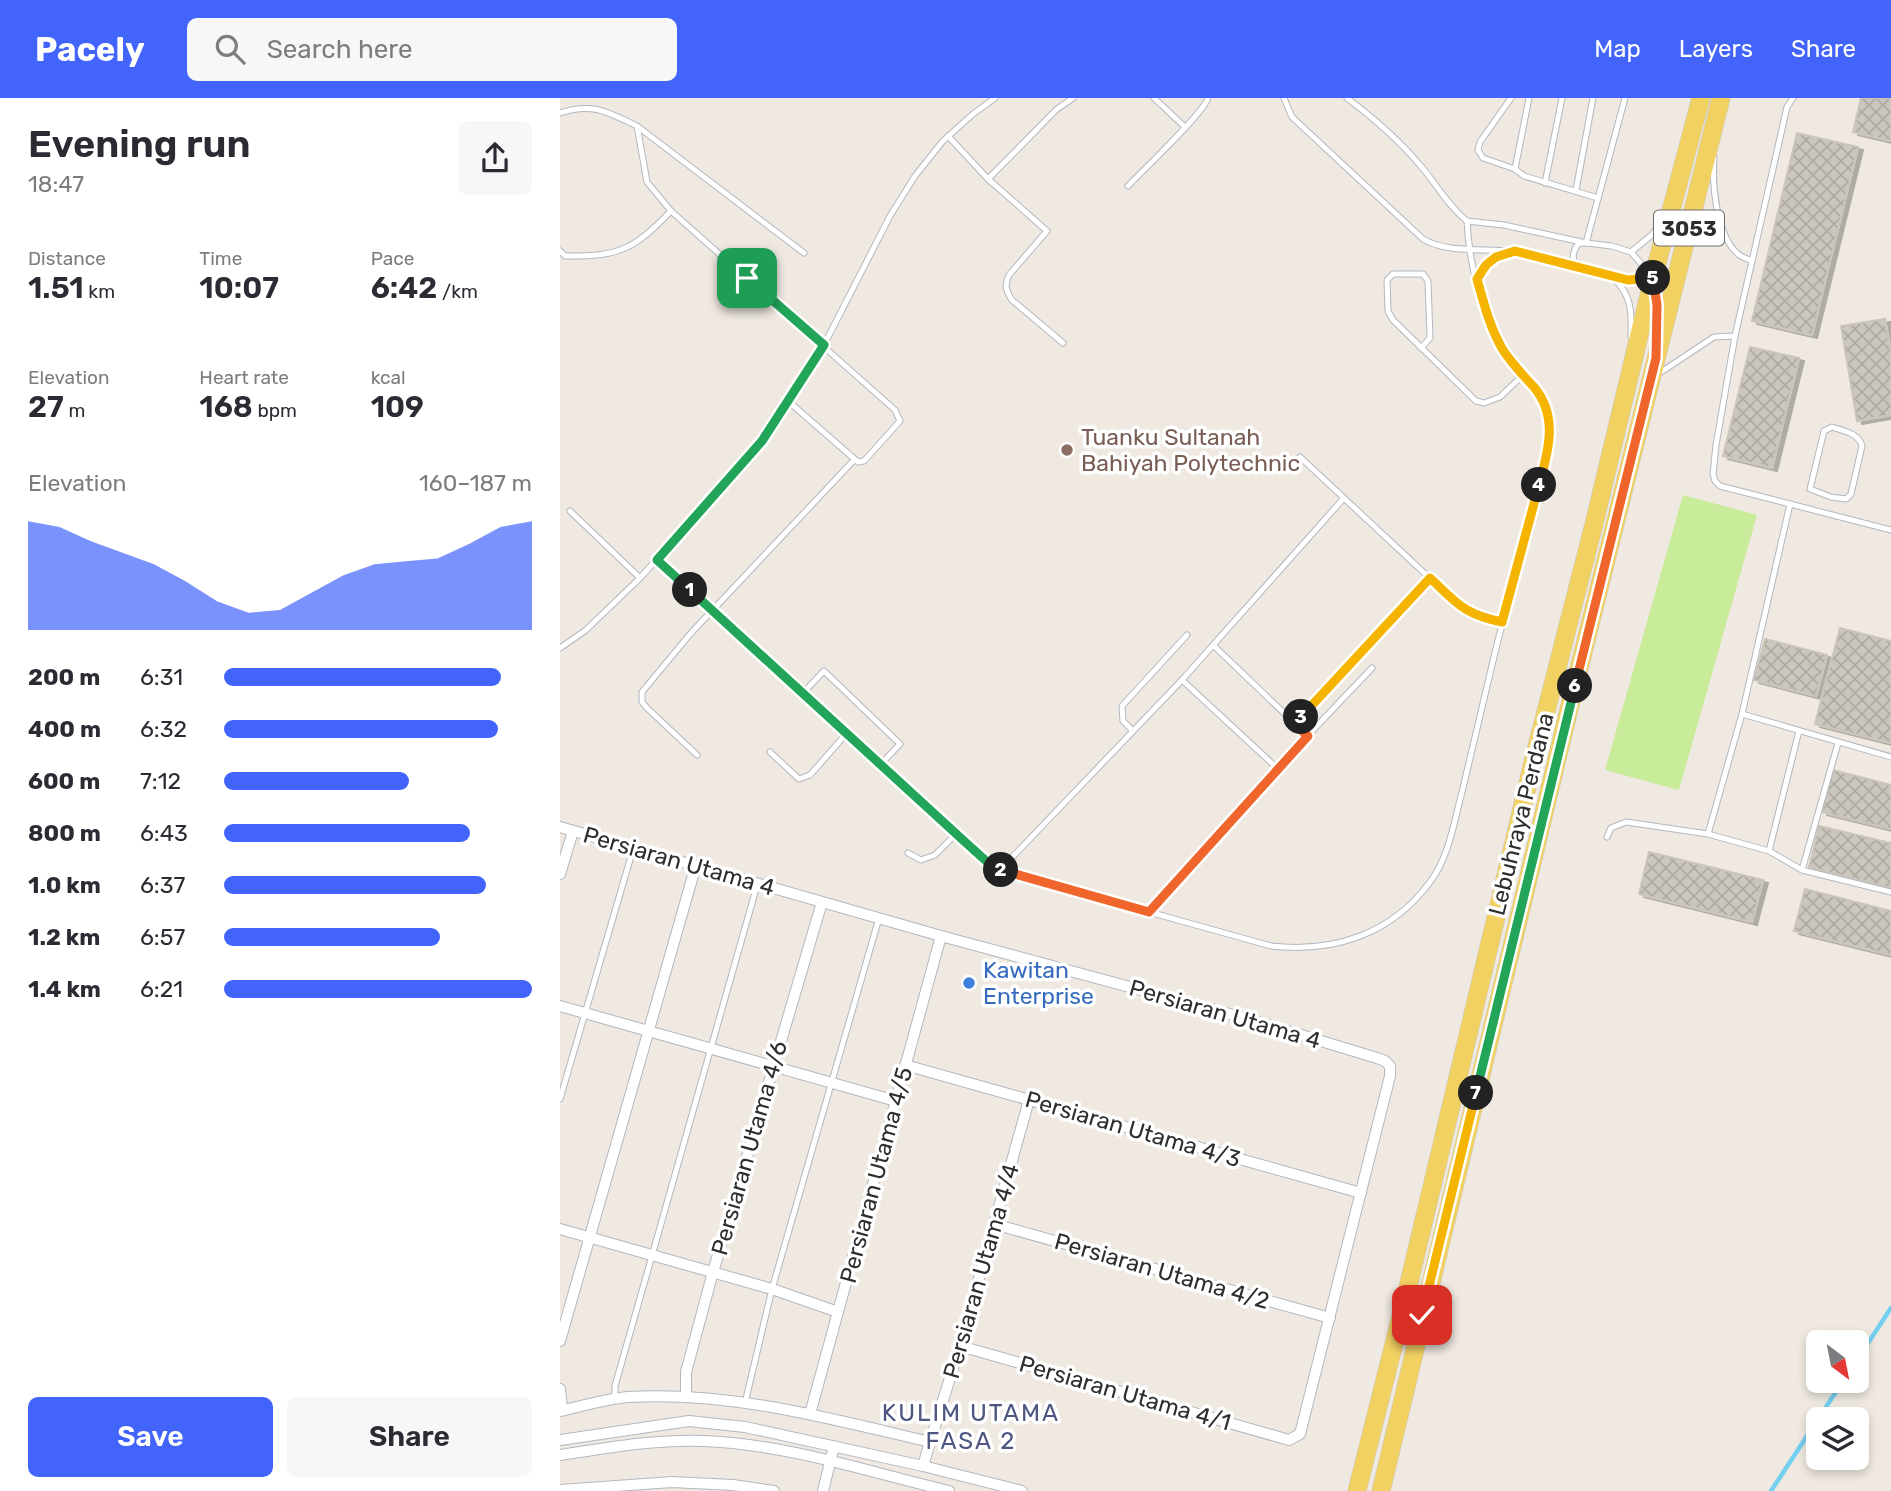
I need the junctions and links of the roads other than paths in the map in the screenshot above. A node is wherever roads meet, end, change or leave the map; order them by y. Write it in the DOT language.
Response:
graph roads {
  1 [pos="995,98"];
  2 [pos="1073,98"];
  3 [pos="1154,98"];
  4 [pos="1208,98"];
  5 [pos="1284,98"];
  6 [pos="1347,98"];
  7 [pos="1511,98"];
  8 [pos="1529,98"];
  9 [pos="1562,98"];
  10 [pos="1593,98"];
  11 [pos="1625,98"];
  12 [pos="1701,98"];
  13 [pos="1793,98"];
  14 [pos="1720,104"];
  15 [pos="560,113"];
  16 [pos="637,126"];
  17 [pos="1185,127"];
  18 [pos="948,136"];
  19 [pos="1515,169"];
  20 [pos="988,179"];
  21 [pos="1545,183"];
  22 [pos="1128,186"];
  23 [pos="1576,190"];
  24 [pos="1598,198"];
  25 [pos="1674,199"];
  26 [pos="671,211"];
  27 [pos="1467,221"];
  28 [pos="1586,243"];
  29 [pos="1469,249"];
  30 [pos="560,251"];
  31 [pos="1515,251"];
  32 [pos="1631,252"];
  33 [pos="804,253"];
  34 [pos="1752,261"];
  35 [pos="1576,267"];
  36 [pos="1611,276"];
  37 [pos="1653,278"];
  38 [pos="1477,279"];
  39 [pos="1735,336"];
  40 [pos="1063,343"];
  41 [pos="824,345"];
  42 [pos="1421,348"];
  43 [pos="1656,358"];
  44 [pos="1631,369"];
  45 [pos="1523,375"];
  46 [pos="1651,378"];
  47 [pos="788,401"];
  48 [pos="1300,457"];
  49 [pos="854,460"];
  50 [pos="1831,497"];
  51 [pos="1345,498"];
  52 [pos="1790,504"];
  53 [pos="570,511"];
  54 [pos="1829,514"];
  55 [pos="1891,530"];
  56 [pos="657,560"];
  57 [pos="640,578"];
  58 [pos="1430,578"];
  59 [pos="713,611"];
  60 [pos="1502,622"];
  61 [pos="1187,635"];
  62 [pos="1213,645"];
  63 [pos="560,648"];
  64 [pos="1372,668"];
  65 [pos="1182,680"];
  66 [pos="803,693"];
  67 [pos="1742,714"];
  68 [pos="1294,724"];
  69 [pos="1133,731"];
  70 [pos="1799,731"];
  71 [pos="847,733"];
  72 [pos="1308,736"];
  73 [pos="1838,743"];
  74 [pos="770,751"];
  75 [pos="697,755"];
  76 [pos="1891,757"];
  77 [pos="880,765"];
  78 [pos="1277,768"];
  79 [pos="560,827"];
  80 [pos="573,831"];
  81 [pos="956,834"];
  82 [pos="1708,834"];
  83 [pos="1607,837"];
  84 [pos="634,846"];
  85 [pos="1769,851"];
  86 [pos="908,853"];
  87 [pos="696,865"];
  88 [pos="1000,870"];
  89 [pos="1802,870"];
  90 [pos="560,874"];
  91 [pos="758,882"];
  92 [pos="1891,892"];
  93 [pos="822,902"];
  94 [pos="1149,912"];
  95 [pos="879,918"];
  96 [pos="941,936"];
  97 [pos="560,1006"];
  98 [pos="585,1014"];
  99 [pos="649,1032"];
  100 [pos="712,1049"];
  101 [pos="905,1065"];
  102 [pos="772,1066"];
  103 [pos="832,1083"];
  104 [pos="560,1099"];
  105 [pos="1029,1100"];
  106 [pos="896,1101"];
  107 [pos="1361,1193"];
  108 [pos="994,1224"];
  109 [pos="560,1228"];
  110 [pos="590,1237"];
  111 [pos="653,1255"];
  112 [pos="713,1272"];
  113 [pos="772,1289"];
  114 [pos="838,1312"];
  115 [pos="1330,1318"];
  116 [pos="560,1341"];
  117 [pos="960,1346"];
  118 [pos="560,1389"];
  119 [pos="686,1397"];
  120 [pos="615,1398"];
  121 [pos="746,1403"];
  122 [pos="561,1411"];
  123 [pos="810,1413"];
  124 [pos="560,1440"];
  125 [pos="1289,1440"];
  126 [pos="930,1442"];
  127 [pos="834,1446"];
  128 [pos="560,1455"];
  129 [pos="830,1462"];
  130 [pos="923,1466"];
  131 [pos="1362,1467"];
  132 [pos="560,1490"];
  133 [pos="775,1491"];
  134 [pos="823,1491"];
  135 [pos="949,1491"];
  136 [pos="1022,1491"];
  137 [pos="1351,1491"];
  138 [pos="1357,1491"];
  139 [pos="1381,1491"];
  1 -- 18 [label="lane"];
  2 -- 20 [label="lane"];
  3 -- 17 [label="lane"];
  4 -- 17 [label="lane"];
  5 -- 29 [label="lane"];
  6 -- 27 [label="lane"];
  7 -- 19 [label="lane"];
  8 -- 19 [label="lane"];
  9 -- 21 [label="lane"];
  10 -- 23 [label="lane"];
  11 -- 24 [label="lane"];
  12 -- 25 [label="main road, Lebuhraya Perdana / 3053"];
  13 -- 34 [label="lane"];
  14 -- 34 [label="lane"];
  14 -- 37 [label="main road"];
  14 -- 43 [label="main road, Lebuhraya Perdana / 3053"];
  15 -- 16 [label="lane"];
  16 -- 26 [label="lane"];
  16 -- 33 [label="lane"];
  17 -- 22 [label="lane"];
  18 -- 20 [label="lane"];
  18 -- 41 [label="lane"];
  19 -- 21 [label="lane"];
  20 -- 40 [label="lane"];
  21 -- 23 [label="lane"];
  23 -- 24 [label="lane"];
  24 -- 28 [label="lane"];
  25 -- 32 [label="lane"];
  25 -- 37 [label="main road, Lebuhraya Perdana / 3053"];
  26 -- 30 [label="lane"];
  26 -- 41 [label="lane"];
  27 -- 28 [label="lane"];
  27 -- 29 [label="lane"];
  28 -- 32 [label="lane"];
  28 -- 35 [label="lane"];
  29 -- 31 [label="lane"];
  29 -- 38 [label="lane"];
  31 -- 35 [label="lane"];
  31 -- 38 [label="lane"];
  32 -- 37 [label="lane"];
  34 -- 39 [label="lane"];
  35 -- 36 [label="lane"];
  36 -- 37 [label="lane"];
  36 -- 44 [label="lane"];
  37 -- 43 [label="main road"];
  37 -- 44 [label="main road, Lebuhraya Perdana / 3053"];
  38 -- 45 [label="lane"];
  39 -- 46 [label="lane"];
  39 -- 52 [label="lane"];
  41 -- 47 [label="lane"];
  41 -- 49 [label="lane"];
  42 -- 42 [label="lane"];
  42 -- 45 [label="lane"];
  43 -- 46 [label="main road, Lebuhraya Perdana / 3053"];
  44 -- 131 [label="main road, Lebuhraya Perdana / 3053"];
  45 -- 60 [label="lane"];
  46 -- 139 [label="main road, Lebuhraya Perdana / 3053"];
  47 -- 49 [label="lane"];
  47 -- 56 [label="lane"];
  48 -- 51 [label="lane"];
  49 -- 59 [label="lane"];
  50 -- 50 [label="lane"];
  50 -- 54 [label="lane"];
  51 -- 58 [label="lane"];
  51 -- 62 [label="lane"];
  52 -- 54 [label="lane"];
  52 -- 67 [label="lane"];
  53 -- 57 [label="lane"];
  54 -- 55 [label="lane"];
  56 -- 57 [label="lane"];
  56 -- 59 [label="lane"];
  57 -- 63 [label="lane"];
  58 -- 60 [label="lane"];
  58 -- 68 [label="lane"];
  59 -- 66 [label="lane"];
  59 -- 75 [label="lane"];
  60 -- 94 [label="lane"];
  61 -- 69 [label="lane"];
  62 -- 65 [label="lane"];
  62 -- 68 [label="lane"];
  64 -- 72 [label="lane"];
  65 -- 69 [label="lane"];
  65 -- 78 [label="lane"];
  66 -- 71 [label="lane"];
  66 -- 77 [label="lane"];
  67 -- 70 [label="lane"];
  67 -- 82 [label="lane"];
  68 -- 72 [label="lane"];
  69 -- 88 [label="lane"];
  70 -- 73 [label="lane"];
  70 -- 85 [label="lane"];
  71 -- 74 [label="lane"];
  71 -- 77 [label="lane"];
  72 -- 78 [label="lane"];
  73 -- 76 [label="lane"];
  73 -- 89 [label="lane"];
  77 -- 81 [label="lane"];
  78 -- 94 [label="lane"];
  79 -- 80 [label="street, Persiaran Utama 4"];
  80 -- 84 [label="street, Persiaran Utama 4"];
  80 -- 90 [label="street"];
  81 -- 86 [label="lane"];
  81 -- 88 [label="lane"];
  82 -- 83 [label="lane"];
  82 -- 85 [label="lane"];
  84 -- 87 [label="street, Persiaran Utama 4"];
  84 -- 98 [label="lane"];
  85 -- 89 [label="lane"];
  87 -- 91 [label="street, Persiaran Utama 4"];
  87 -- 99 [label="street"];
  88 -- 94 [label="lane"];
  89 -- 92 [label="lane"];
  91 -- 93 [label="street, Persiaran Utama 4"];
  91 -- 100 [label="lane"];
  93 -- 95 [label="street, Persiaran Utama 4"];
  93 -- 102 [label="street, Persiaran Utama 4/6"];
  95 -- 96 [label="street, Persiaran Utama 4"];
  95 -- 103 [label="lane"];
  96 -- 101 [label="street, Persiaran Utama 4/5"];
  96 -- 107 [label="street, Persiaran Utama 4"];
  97 -- 98 [label="street"];
  98 -- 99 [label="street"];
  98 -- 104 [label="lane"];
  99 -- 100 [label="street"];
  99 -- 110 [label="street"];
  100 -- 102 [label="street"];
  100 -- 111 [label="lane"];
  101 -- 105 [label="street, Persiaran Utama 4/3"];
  101 -- 106 [label="street, Persiaran Utama 4/5"];
  102 -- 103 [label="street"];
  102 -- 112 [label="street, Persiaran Utama 4/6"];
  103 -- 106 [label="street"];
  103 -- 113 [label="lane"];
  105 -- 107 [label="street, Persiaran Utama 4/3"];
  105 -- 108 [label="street, Persiaran Utama 4/4"];
  106 -- 114 [label="street, Persiaran Utama 4/5"];
  107 -- 115 [label="street, Persiaran Utama 4"];
  108 -- 115 [label="street, Persiaran Utama 4/2"];
  108 -- 117 [label="street, Persiaran Utama 4/4"];
  109 -- 110 [label="street"];
  110 -- 111 [label="street"];
  110 -- 116 [label="street"];
  111 -- 112 [label="street"];
  111 -- 120 [label="lane"];
  112 -- 113 [label="street"];
  112 -- 119 [label="street, Persiaran Utama 4/6"];
  113 -- 114 [label="street"];
  113 -- 121 [label="lane"];
  114 -- 123 [label="street, Persiaran Utama 4/5"];
  115 -- 125 [label="street, Persiaran Utama 4"];
  117 -- 125 [label="street, Persiaran Utama 4/1"];
  117 -- 126 [label="street, Persiaran Utama 4/4"];
  118 -- 122 [label="street"];
  119 -- 120 [label="street"];
  119 -- 121 [label="street"];
  120 -- 122 [label="street"];
  121 -- 123 [label="street"];
  123 -- 126 [label="street"];
  124 -- 127 [label="street"];
  126 -- 130 [label="street, Persiaran Utama 4/4"];
  127 -- 129 [label="street"];
  127 -- 130 [label="street"];
  128 -- 129 [label="street"];
  129 -- 134 [label="street"];
  129 -- 135 [label="street"];
  130 -- 136 [label="street"];
  131 -- 137 [label="street"];
  131 -- 138 [label="main road, Lebuhraya Perdana / 3053"];
  132 -- 133 [label="street"];
}
